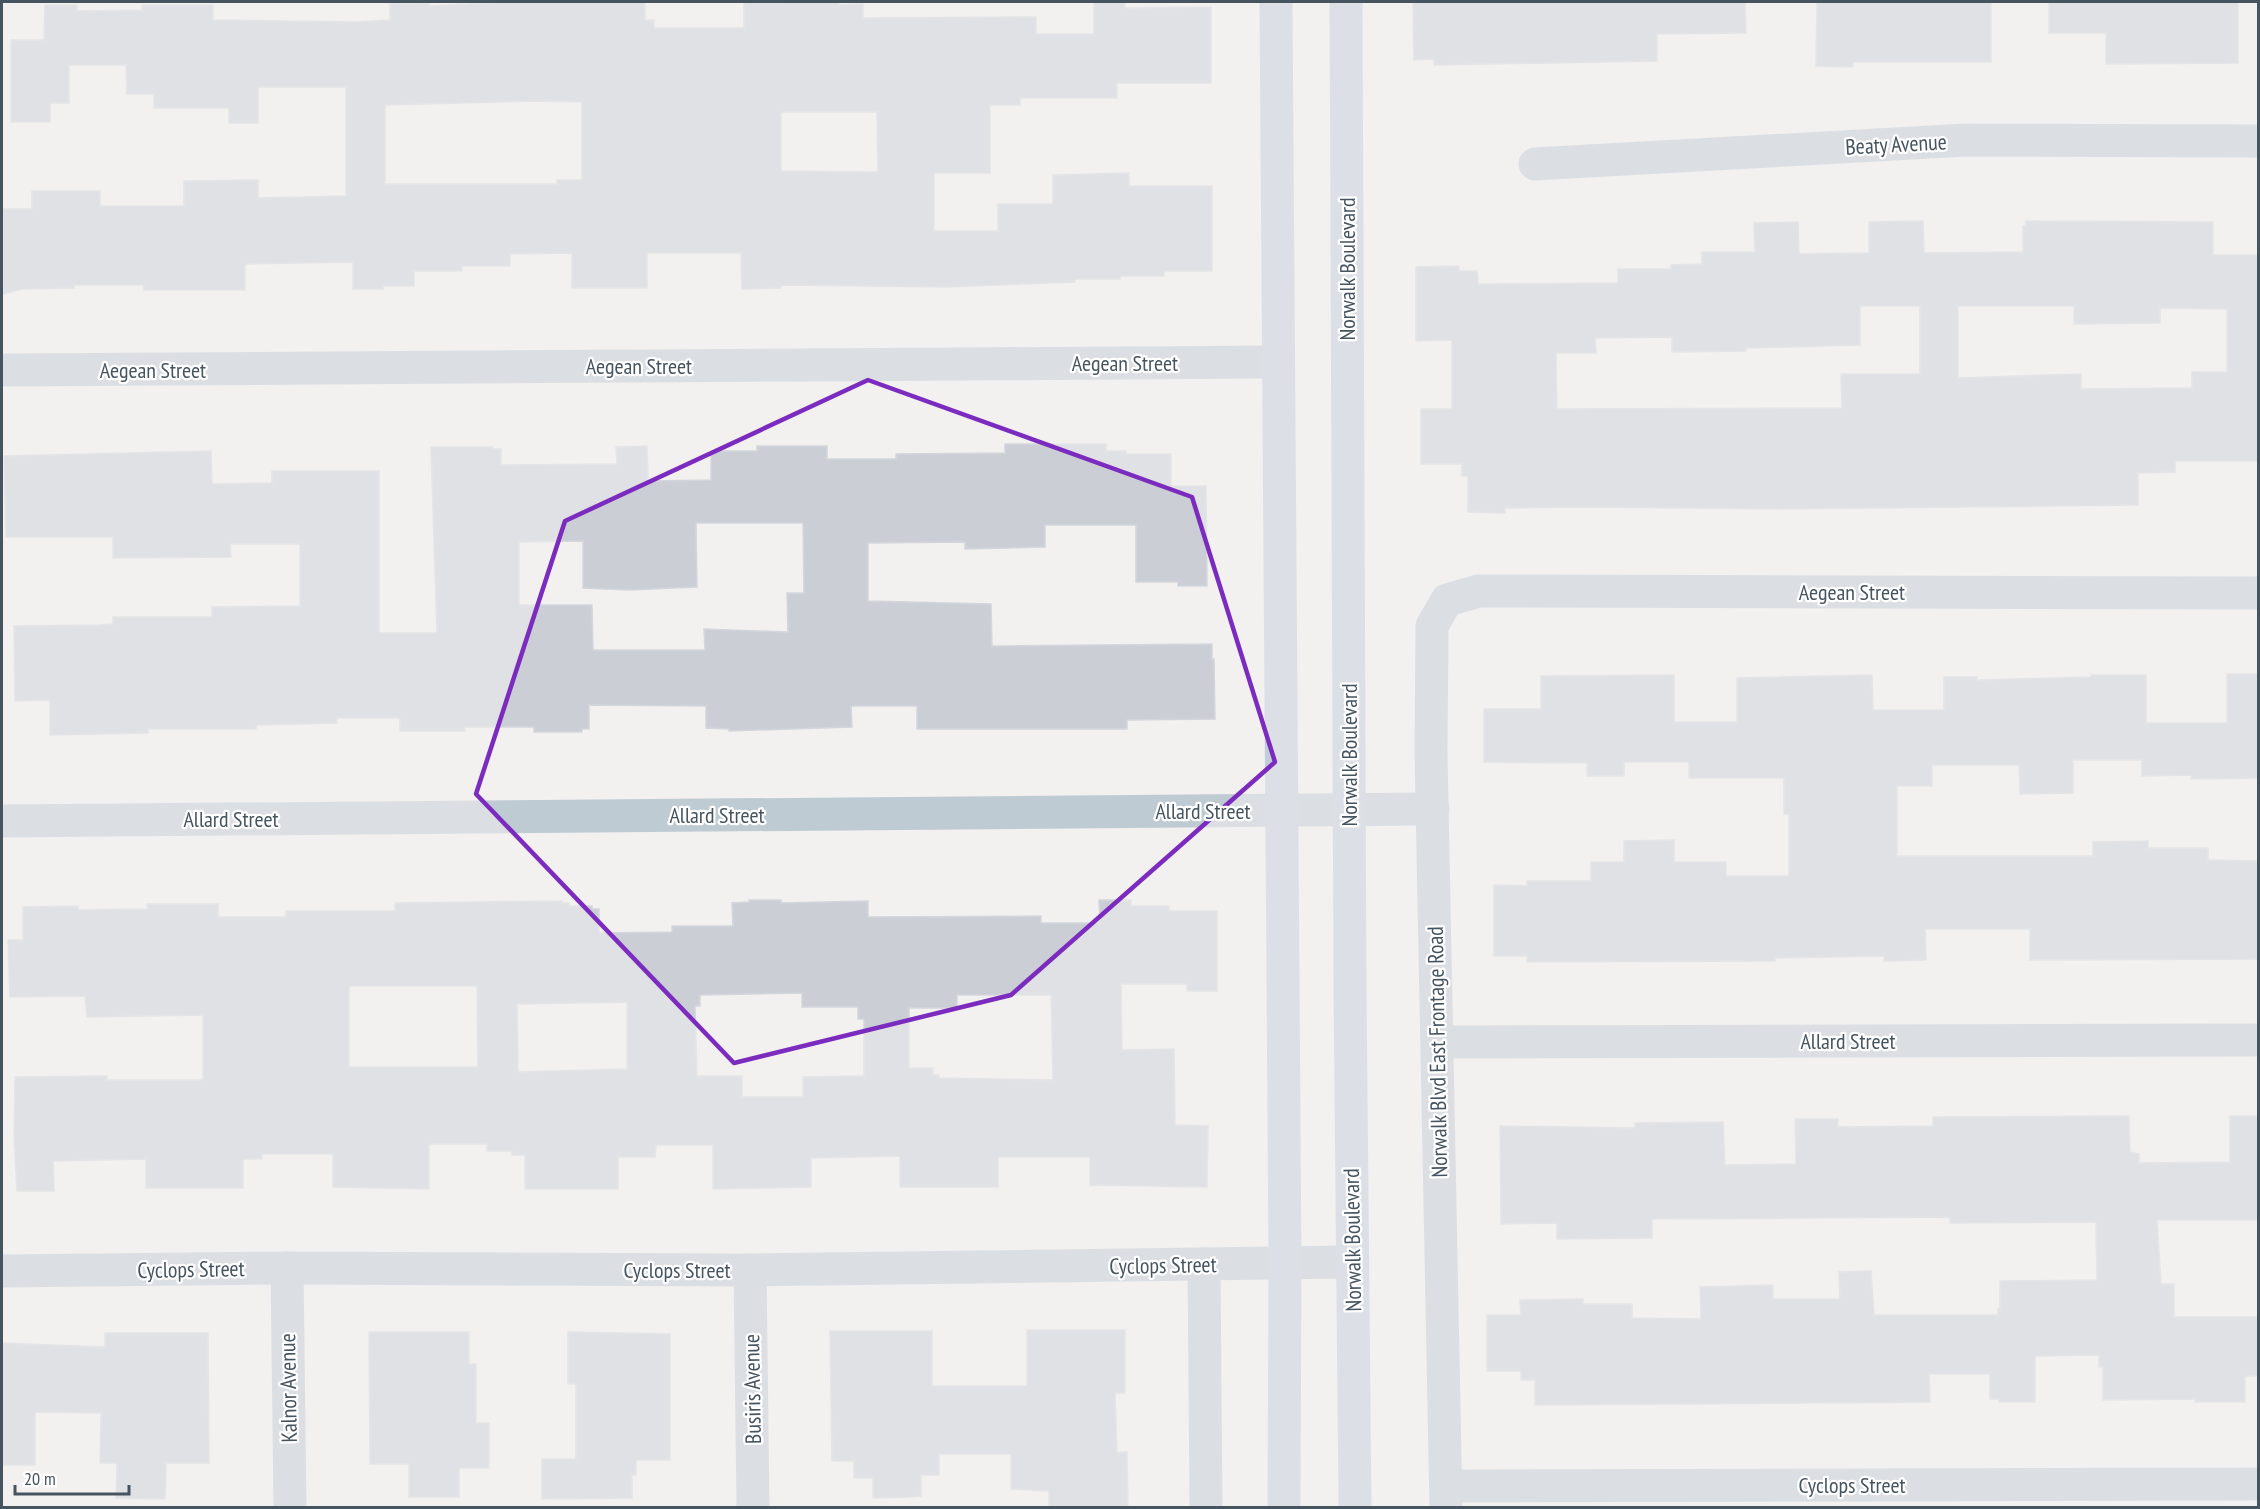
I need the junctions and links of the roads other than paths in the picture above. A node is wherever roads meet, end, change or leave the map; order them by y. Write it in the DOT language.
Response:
graph roads {
  1 [pos="1276,2"];
  2 [pos="1346,2"];
  3 [pos="2259,141"];
  4 [pos="1535,164"];
  5 [pos="1277,362"];
  6 [pos="2,370"];
  7 [pos="2259,593"];
  8 [pos="1447,600"];
  9 [pos="1433,809"];
  10 [pos="1282,811"];
  11 [pos="1350,811"];
  12 [pos="2,821"];
  13 [pos="2259,1040"];
  14 [pos="1437,1042"];
  15 [pos="1352,1262"];
  16 [pos="1285,1263"];
  17 [pos="1204,1264"];
  18 [pos="287,1268"];
  19 [pos="750,1270"];
  20 [pos="2,1271"];
  21 [pos="2259,1484"];
  22 [pos="1446,1497"];
  23 [pos="290,1508"];
  24 [pos="753,1508"];
  25 [pos="1206,1508"];
  26 [pos="1284,1508"];
  27 [pos="1356,1508"];
  1 -- 5 [label="main road"];
  2 -- 11 [label="main road, Norwalk Boulevard"];
  3 -- 4 [label="street, Beaty Avenue"];
  5 -- 6 [label="street, Aegean Street"];
  5 -- 10 [label="main road"];
  7 -- 8 [label="street, Aegean Street"];
  8 -- 9 [label="street, Norwalk Blvd East Frontage Road"];
  9 -- 11 [label="street, Allard Street"];
  9 -- 14 [label="street, Norwalk Blvd East Frontage Road"];
  10 -- 11 [label="street, Allard Street"];
  10 -- 12 [label="street, Allard Street"];
  10 -- 16 [label="main road"];
  11 -- 15 [label="main road, Norwalk Boulevard"];
  13 -- 14 [label="street, Allard Street"];
  14 -- 22 [label="street, Norwalk Blvd East Frontage Road"];
  15 -- 16 [label="street, Cyclops Street"];
  15 -- 27 [label="main road, Norwalk Boulevard"];
  16 -- 17 [label="street, Cyclops Street"];
  16 -- 26 [label="main road"];
  17 -- 19 [label="street, Cyclops Street"];
  17 -- 25 [label="street"];
  18 -- 19 [label="street, Cyclops Street"];
  18 -- 20 [label="street, Cyclops Street"];
  18 -- 23 [label="street, Kalnor Avenue"];
  19 -- 24 [label="street, Busiris Avenue"];
  21 -- 22 [label="street, Cyclops Street"];
}
